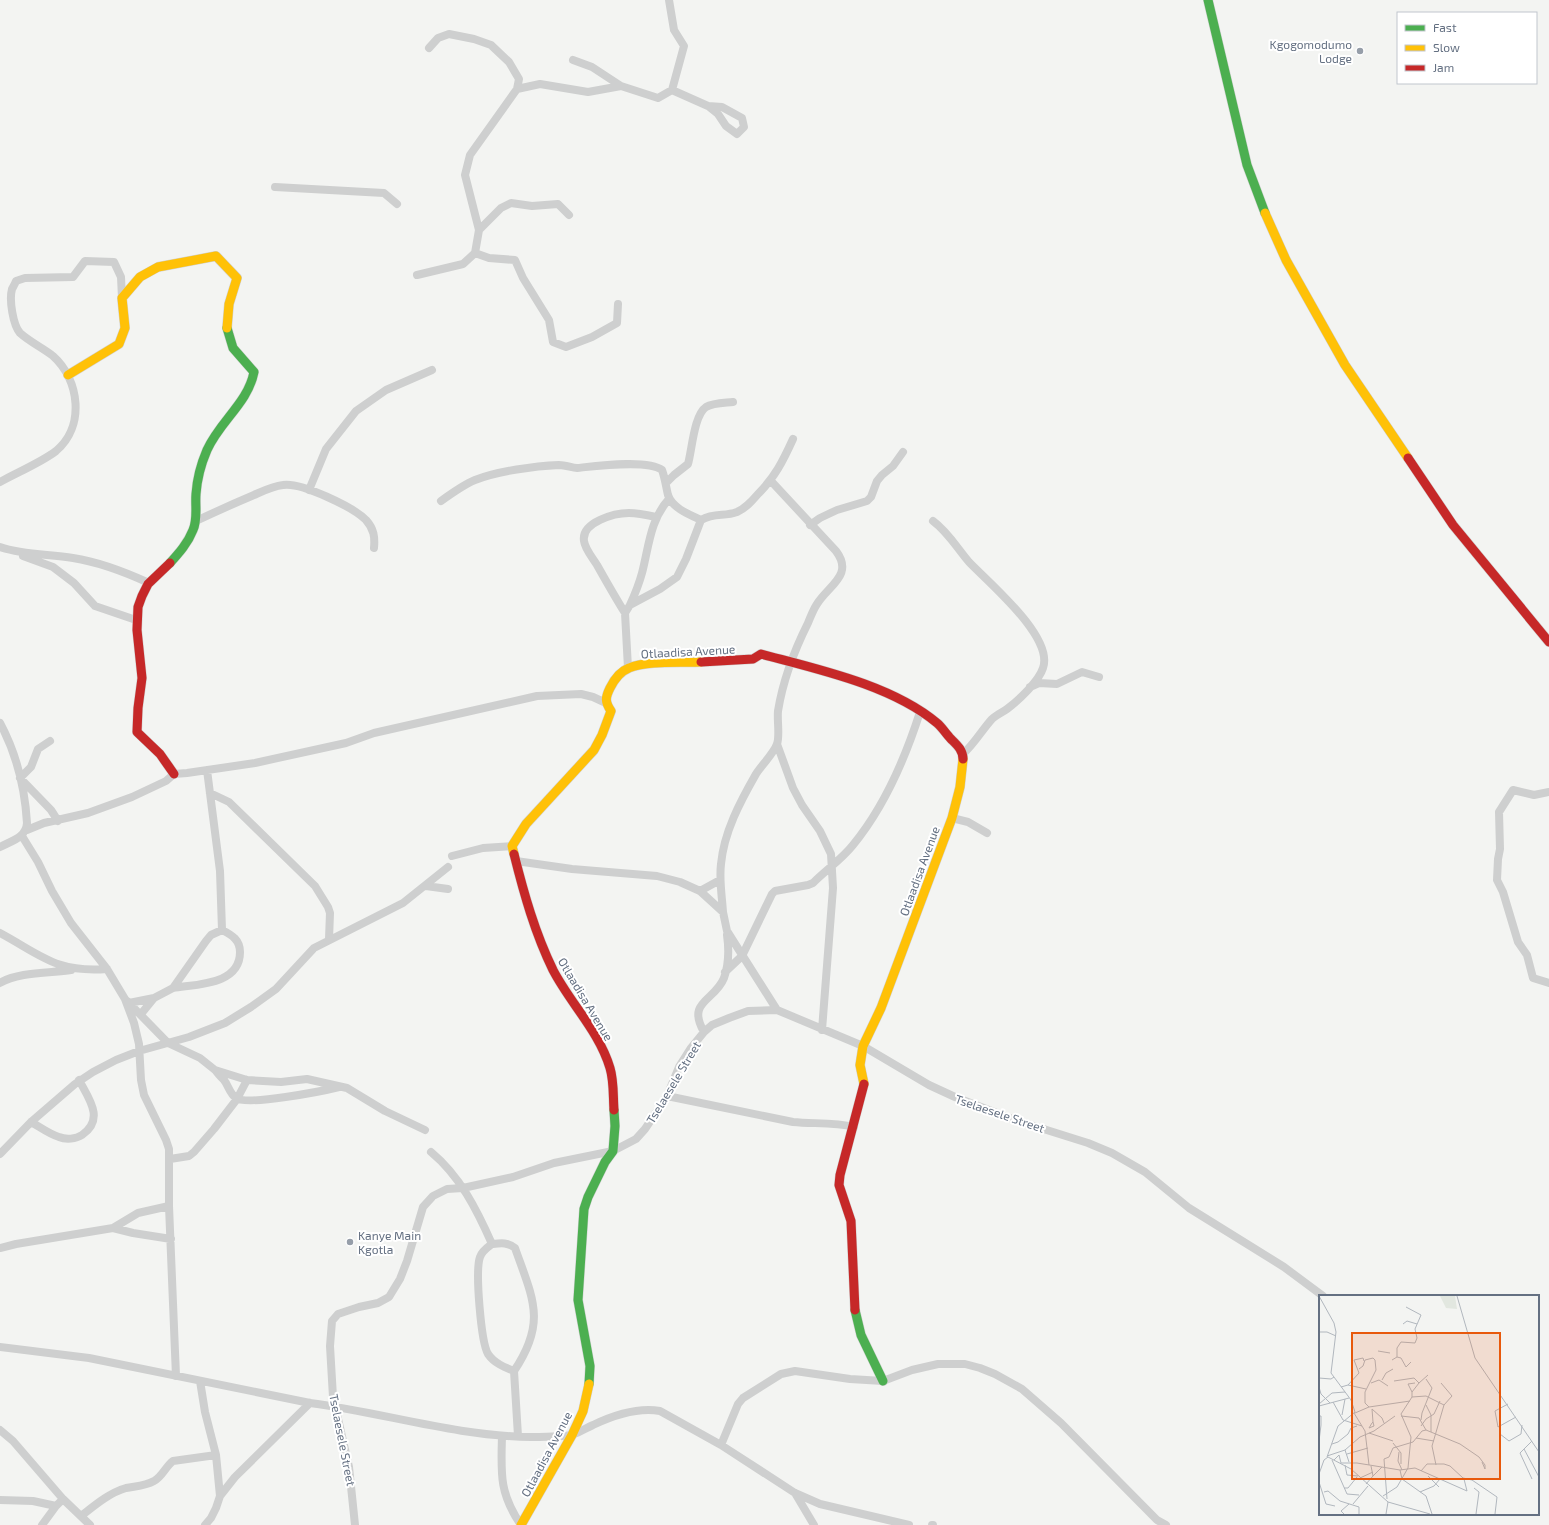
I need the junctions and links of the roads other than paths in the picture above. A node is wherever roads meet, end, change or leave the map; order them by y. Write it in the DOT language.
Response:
graph roads {
  1 [pos="669,0"];
  2 [pos="1208,0"];
  3 [pos="429,48"];
  4 [pos="573,60"];
  5 [pos="621,86"];
  6 [pos="518,89"];
  7 [pos="672,90"];
  8 [pos="708,106"];
  9 [pos="275,187"];
  10 [pos="397,204"];
  11 [pos="569,214"];
  12 [pos="479,230"];
  13 [pos="475,253"];
  14 [pos="417,275"];
  15 [pos="122,298"];
  16 [pos="618,304"];
  17 [pos="432,370"];
  18 [pos="68,375"];
  19 [pos="733,402"];
  20 [pos="793,439"];
  21 [pos="902,452"];
  22 [pos="771,481"];
  23 [pos="0,482"];
  24 [pos="666,483"];
  25 [pos="309,490"];
  26 [pos="669,499"];
  27 [pos="442,501"];
  28 [pos="656,517"];
  29 [pos="701,520"];
  30 [pos="196,521"];
  31 [pos="934,521"];
  32 [pos="810,525"];
  33 [pos="0,547"];
  34 [pos="374,548"];
  35 [pos="15,552"];
  36 [pos="148,583"];
  37 [pos="630,604"];
  38 [pos="625,613"];
  39 [pos="136,620"];
  40 [pos="1549,642"];
  41 [pos="790,662"];
  42 [pos="628,668"];
  43 [pos="1099,676"];
  44 [pos="1030,687"];
  45 [pos="606,703"];
  46 [pos="920,712"];
  47 [pos="0,722"];
  48 [pos="50,741"];
  49 [pos="777,744"];
  50 [pos="963,754"];
  51 [pos="207,770"];
  52 [pos="174,774"];
  53 [pos="20,778"];
  54 [pos="1549,792"];
  55 [pos="210,793"];
  56 [pos="952,818"];
  57 [pos="58,821"];
  58 [pos="24,833"];
  59 [pos="987,833"];
  60 [pos="512,846"];
  61 [pos="0,847"];
  62 [pos="452,856"];
  63 [pos="516,861"];
  64 [pos="833,864"];
  65 [pos="448,867"];
  66 [pos="720,880"];
  67 [pos="426,886"];
  68 [pos="448,889"];
  69 [pos="700,891"];
  70 [pos="723,912"];
  71 [pos="222,930"];
  72 [pos="727,931"];
  73 [pos="0,933"];
  74 [pos="329,939"];
  75 [pos="742,956"];
  76 [pos="107,969"];
  77 [pos="76,970"];
  78 [pos="725,972"];
  79 [pos="0,983"];
  80 [pos="1549,983"];
  81 [pos="173,988"];
  82 [pos="154,998"];
  83 [pos="127,1001"];
  84 [pos="776,1010"];
  85 [pos="141,1014"];
  86 [pos="822,1030"];
  87 [pos="704,1032"];
  88 [pos="168,1043"];
  89 [pos="863,1046"];
  90 [pos="139,1051"];
  91 [pos="215,1070"];
  92 [pos="79,1080"];
  93 [pos="247,1080"];
  94 [pos="281,1082"];
  95 [pos="341,1086"];
  96 [pos="282,1096"];
  97 [pos="667,1096"];
  98 [pos="237,1099"];
  99 [pos="31,1122"];
  100 [pos="854,1127"];
  101 [pos="425,1130"];
  102 [pos="4,1146"];
  103 [pos="612,1151"];
  104 [pos="431,1152"];
  105 [pos="0,1154"];
  106 [pos="170,1159"];
  107 [pos="462,1188"];
  108 [pos="169,1206"];
  109 [pos="113,1228"];
  110 [pos="170,1239"];
  111 [pos="492,1244"];
  112 [pos="0,1248"];
  113 [pos="1321,1295"];
  114 [pos="0,1348"];
  115 [pos="514,1370"];
  116 [pos="176,1376"];
  117 [pos="200,1381"];
  118 [pos="883,1381"];
  119 [pos="310,1404"];
  120 [pos="335,1406"];
  121 [pos="0,1430"];
  122 [pos="572,1435"];
  123 [pos="502,1436"];
  124 [pos="518,1436"];
  125 [pos="721,1445"];
  126 [pos="216,1455"];
  127 [pos="795,1493"];
  128 [pos="220,1496"];
  129 [pos="63,1499"];
  130 [pos="0,1500"];
  131 [pos="56,1506"];
  132 [pos="81,1516"];
  133 [pos="42,1525"];
  134 [pos="90,1525"];
  135 [pos="205,1525"];
  136 [pos="355,1525"];
  137 [pos="521,1525"];
  138 [pos="814,1525"];
  139 [pos="909,1525"];
  140 [pos="1166,1525"];
  1 -- 7 [label="street"];
  2 -- 40 [label="street"];
  3 -- 6 [label="street"];
  4 -- 5 [label="street"];
  5 -- 6 [label="street"];
  5 -- 7 [label="street"];
  6 -- 12 [label="street"];
  7 -- 8 [label="street"];
  9 -- 10 [label="street"];
  11 -- 12 [label="street"];
  12 -- 13 [label="street"];
  13 -- 14 [label="street"];
  13 -- 16 [label="street"];
  15 -- 18 [label="street"];
  15 -- 18 [label="street"];
  15 -- 30 [label="street"];
  17 -- 25 [label="street"];
  18 -- 23 [label="street"];
  19 -- 24 [label="street"];
  20 -- 22 [label="street"];
  21 -- 32 [label="street"];
  22 -- 29 [label="street"];
  22 -- 32 [label="street"];
  24 -- 26 [label="street"];
  24 -- 27 [label="street"];
  25 -- 30 [label="street"];
  25 -- 34 [label="street"];
  26 -- 28 [label="street"];
  26 -- 29 [label="street"];
  28 -- 37 [label="street"];
  28 -- 38 [label="street"];
  29 -- 37 [label="street"];
  30 -- 36 [label="street"];
  31 -- 44 [label="street"];
  32 -- 41 [label="street"];
  33 -- 35 [label="street"];
  35 -- 36 [label="street"];
  35 -- 39 [label="street"];
  36 -- 39 [label="street"];
  37 -- 38 [label="street"];
  38 -- 42 [label="street"];
  39 -- 52 [label="street"];
  41 -- 42 [label="street, Otlaadisa Avenue"];
  41 -- 46 [label="street, Otlaadisa Avenue"];
  41 -- 49 [label="street"];
  42 -- 45 [label="street, Otlaadisa Avenue"];
  43 -- 44 [label="street"];
  44 -- 50 [label="street"];
  45 -- 51 [label="street"];
  45 -- 60 [label="street, Otlaadisa Avenue"];
  46 -- 50 [label="street, Otlaadisa Avenue"];
  46 -- 64 [label="street"];
  47 -- 53 [label="street"];
  48 -- 53 [label="street"];
  49 -- 64 [label="street"];
  49 -- 66 [label="street"];
  50 -- 56 [label="street, Otlaadisa Avenue"];
  51 -- 52 [label="street"];
  51 -- 55 [label="street"];
  52 -- 57 [label="street"];
  53 -- 57 [label="street"];
  53 -- 58 [label="street"];
  54 -- 80 [label="street"];
  55 -- 71 [label="street"];
  55 -- 74 [label="street"];
  56 -- 59 [label="street"];
  56 -- 89 [label="street, Otlaadisa Avenue"];
  57 -- 58 [label="street"];
  58 -- 61 [label="street"];
  58 -- 76 [label="street"];
  60 -- 62 [label="street"];
  60 -- 63 [label="street, Otlaadisa Avenue"];
  63 -- 69 [label="street"];
  63 -- 103 [label="street, Otlaadisa Avenue"];
  64 -- 75 [label="street"];
  64 -- 86 [label="street"];
  65 -- 67 [label="street"];
  66 -- 69 [label="street"];
  66 -- 70 [label="street"];
  67 -- 68 [label="street"];
  67 -- 74 [label="street"];
  69 -- 70 [label="street"];
  70 -- 72 [label="street"];
  71 -- 81 [label="street"];
  71 -- 81 [label="street"];
  72 -- 75 [label="street"];
  72 -- 78 [label="street"];
  73 -- 77 [label="street"];
  74 -- 88 [label="street"];
  75 -- 78 [label="street"];
  75 -- 84 [label="street"];
  76 -- 77 [label="street"];
  76 -- 83 [label="street"];
  77 -- 79 [label="street"];
  78 -- 87 [label="street"];
  81 -- 82 [label="street"];
  82 -- 83 [label="street"];
  82 -- 85 [label="street"];
  83 -- 85 [label="street"];
  83 -- 90 [label="street"];
  84 -- 86 [label="street, Tselaesele Street"];
  84 -- 87 [label="street, Tselaesele Street"];
  85 -- 88 [label="street"];
  86 -- 89 [label="street, Tselaesele Street"];
  87 -- 97 [label="street, Tselaesele Street"];
  88 -- 90 [label="street"];
  88 -- 91 [label="street"];
  89 -- 100 [label="street, Otlaadisa Avenue"];
  89 -- 113 [label="street, Tselaesele Street"];
  90 -- 92 [label="street"];
  90 -- 106 [label="street"];
  91 -- 93 [label="street"];
  91 -- 98 [label="street"];
  92 -- 99 [label="street"];
  92 -- 99 [label="street"];
  93 -- 94 [label="street"];
  93 -- 98 [label="street"];
  94 -- 95 [label="street"];
  94 -- 96 [label="street"];
  95 -- 96 [label="street"];
  95 -- 101 [label="street"];
  96 -- 98 [label="street"];
  97 -- 100 [label="street"];
  97 -- 103 [label="street, Tselaesele Street"];
  98 -- 106 [label="street"];
  99 -- 102 [label="street"];
  100 -- 118 [label="street, Otlaadisa Avenue"];
  102 -- 105 [label="street"];
  103 -- 107 [label="street, Tselaesele Street"];
  103 -- 122 [label="street, Otlaadisa Avenue"];
  104 -- 107 [label="street"];
  106 -- 108 [label="street"];
  107 -- 111 [label="street"];
  107 -- 120 [label="street, Tselaesele Street"];
  108 -- 109 [label="street"];
  108 -- 110 [label="street"];
  109 -- 110 [label="street"];
  109 -- 112 [label="street"];
  110 -- 116 [label="street"];
  111 -- 115 [label="street"];
  111 -- 115 [label="street"];
  114 -- 116 [label="street"];
  115 -- 124 [label="street"];
  116 -- 117 [label="street"];
  117 -- 119 [label="street"];
  117 -- 126 [label="street"];
  118 -- 125 [label="street"];
  118 -- 140 [label="street"];
  119 -- 120 [label="street"];
  119 -- 128 [label="street"];
  120 -- 123 [label="street"];
  120 -- 136 [label="street, Tselaesele Street"];
  121 -- 129 [label="street"];
  122 -- 124 [label="street"];
  122 -- 125 [label="street"];
  122 -- 137 [label="street, Otlaadisa Avenue"];
  123 -- 124 [label="street"];
  123 -- 137 [label="street"];
  125 -- 127 [label="street"];
  126 -- 128 [label="street"];
  126 -- 132 [label="street"];
  127 -- 138 [label="street"];
  127 -- 139 [label="street"];
  128 -- 135 [label="street"];
  129 -- 131 [label="street"];
  129 -- 132 [label="street"];
  130 -- 131 [label="street"];
  131 -- 133 [label="street"];
  132 -- 134 [label="street"];
}
